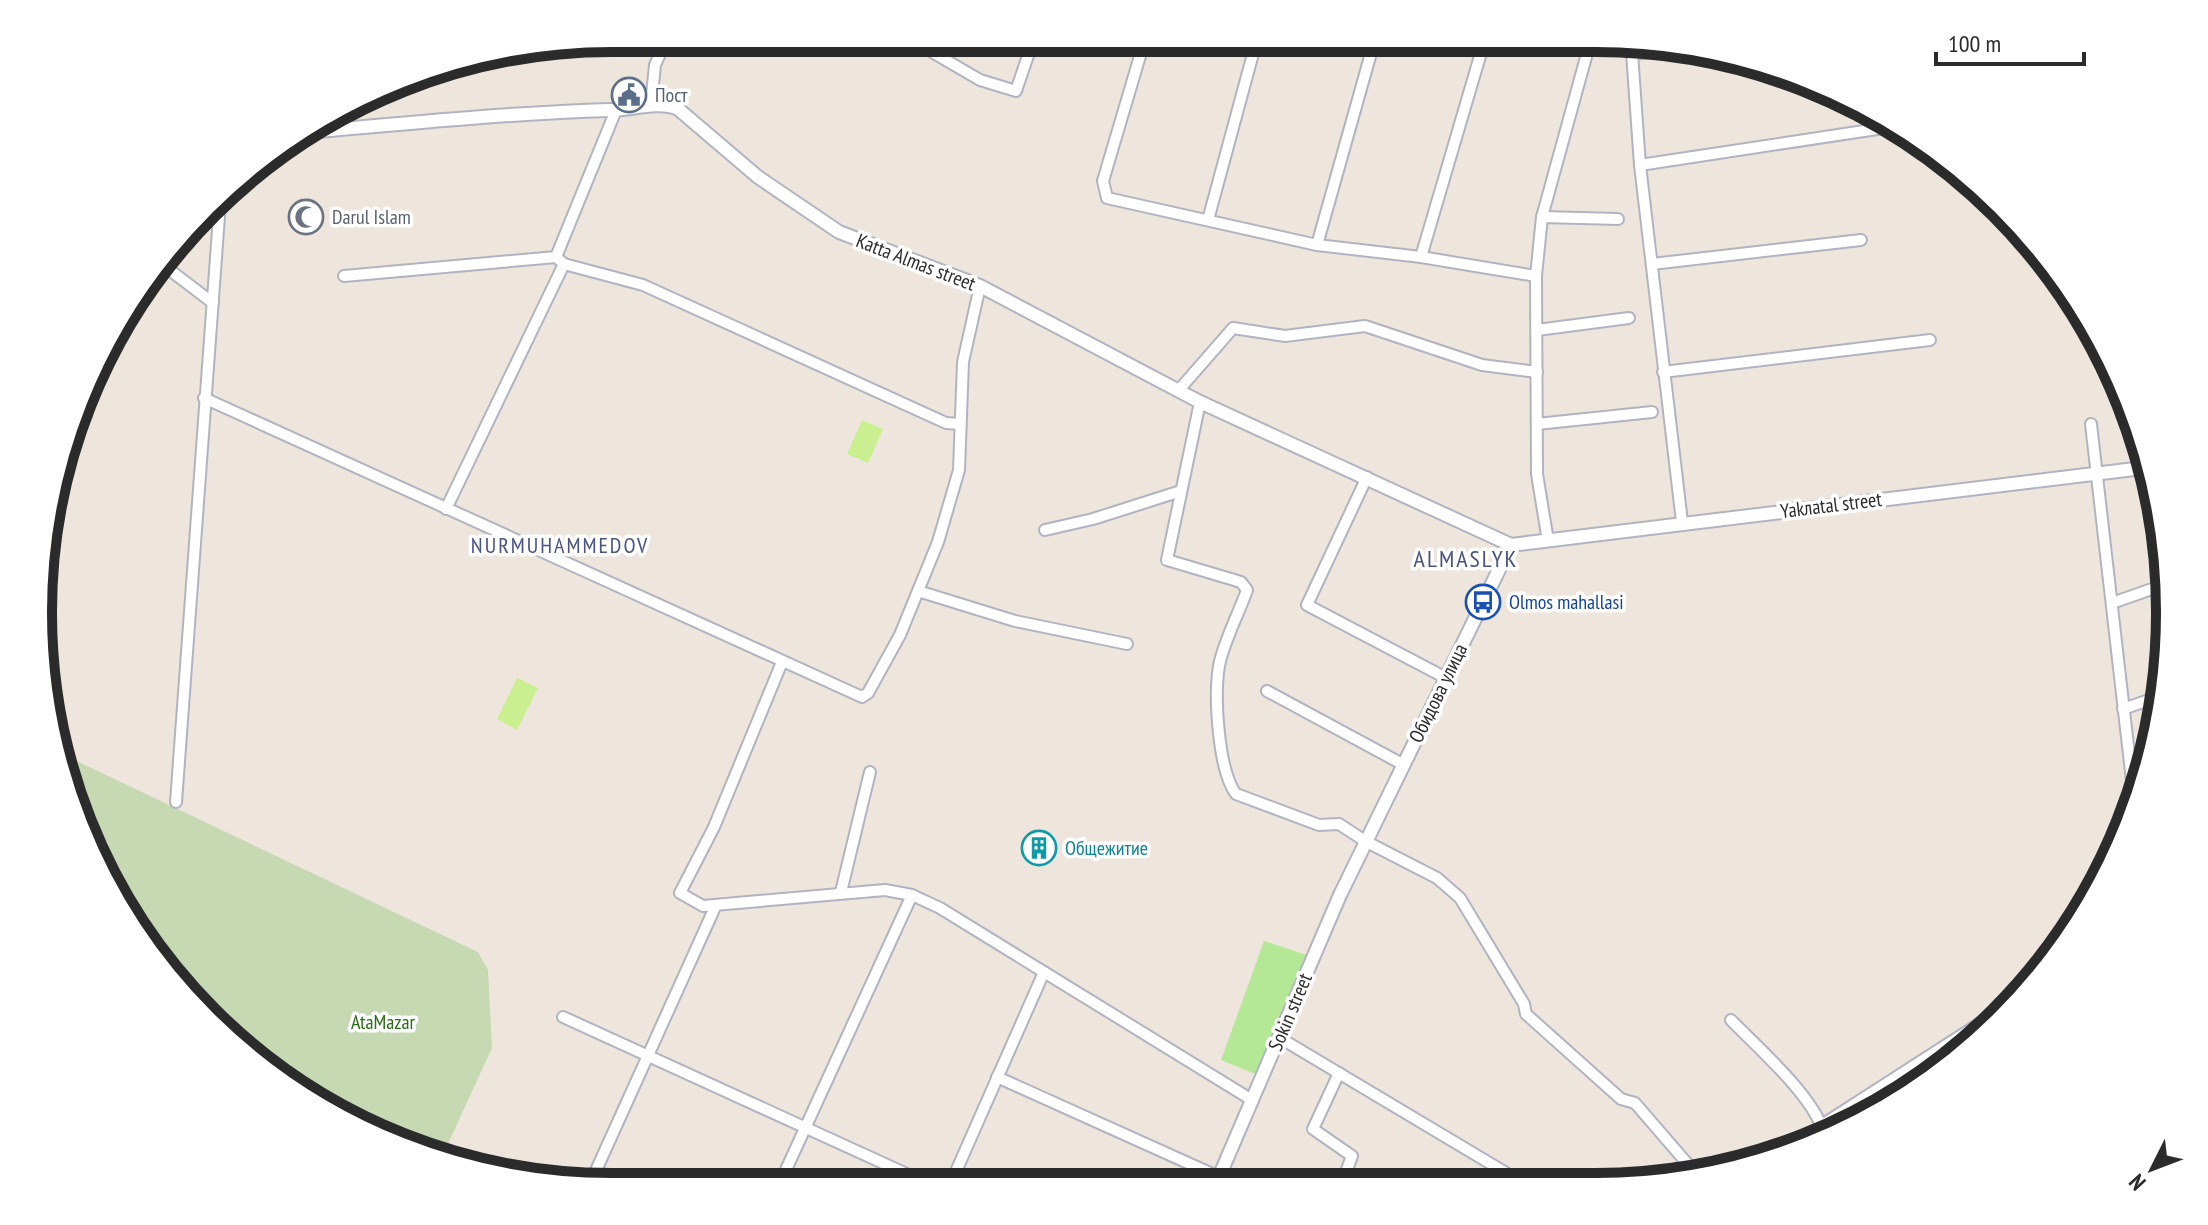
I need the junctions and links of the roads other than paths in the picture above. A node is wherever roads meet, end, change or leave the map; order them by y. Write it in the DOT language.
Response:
graph roads {
  1 [pos="661,52"];
  2 [pos="932,52"];
  3 [pos="1029,52"];
  4 [pos="1141,52"];
  5 [pos="1253,52"];
  6 [pos="1371,52"];
  7 [pos="1481,52"];
  8 [pos="1587,52"];
  9 [pos="1633,54"];
  10 [pos="1638,54"];
  11 [pos="651,104"];
  12 [pos="616,110"];
  13 [pos="1879,129"];
  14 [pos="327,130"];
  15 [pos="1640,165"];
  16 [pos="219,213"];
  17 [pos="1542,217"];
  18 [pos="1618,219"];
  19 [pos="1208,220"];
  20 [pos="1861,240"];
  21 [pos="1317,245"];
  22 [pos="1421,257"];
  23 [pos="560,260"];
  24 [pos="1652,264"];
  25 [pos="168,271"];
  26 [pos="344,276"];
  27 [pos="1536,276"];
  28 [pos="980,286"];
  29 [pos="213,303"];
  30 [pos="1629,318"];
  31 [pos="1537,330"];
  32 [pos="1930,340"];
  33 [pos="1537,372"];
  34 [pos="1663,372"];
  35 [pos="1178,391"];
  36 [pos="204,398"];
  37 [pos="1200,402"];
  38 [pos="1652,412"];
  39 [pos="960,424"];
  40 [pos="1537,424"];
  41 [pos="2091,424"];
  42 [pos="2137,469"];
  43 [pos="2097,475"];
  44 [pos="1367,477"];
  45 [pos="1181,491"];
  46 [pos="446,509"];
  47 [pos="1682,522"];
  48 [pos="1045,530"];
  49 [pos="1548,541"];
  50 [pos="1511,545"];
  51 [pos="2155,588"];
  52 [pos="918,591"];
  53 [pos="2112,603"];
  54 [pos="1127,644"];
  55 [pos="782,662"];
  56 [pos="1446,678"];
  57 [pos="1267,691"];
  58 [pos="2149,700"];
  59 [pos="2123,709"];
  60 [pos="1404,765"];
  61 [pos="870,772"];
  62 [pos="2131,776"];
  63 [pos="176,802"];
  64 [pos="1365,841"];
  65 [pos="841,892"];
  66 [pos="912,895"];
  67 [pos="716,905"];
  68 [pos="1044,972"];
  69 [pos="563,1017"];
  70 [pos="1731,1020"];
  71 [pos="1963,1036"];
  72 [pos="1280,1038"];
  73 [pos="648,1056"];
  74 [pos="1339,1073"];
  75 [pos="997,1077"];
  76 [pos="1252,1100"];
  77 [pos="1853,1110"];
  78 [pos="1820,1125"];
  79 [pos="805,1126"];
  80 [pos="1688,1165"];
  81 [pos="595,1173"];
  82 [pos="784,1173"];
  83 [pos="905,1173"];
  84 [pos="955,1173"];
  85 [pos="1202,1173"];
  86 [pos="1220,1173"];
  87 [pos="1346,1173"];
  88 [pos="1506,1173"];
  1 -- 11 [label="street"];
  2 -- 3 [label="street"];
  4 -- 19 [label="street"];
  5 -- 19 [label="street"];
  6 -- 21 [label="street"];
  7 -- 22 [label="street"];
  8 -- 17 [label="street"];
  9 -- 10 [label="street"];
  9 -- 15 [label="street"];
  11 -- 12 [label="street, Katta Almas street"];
  11 -- 28 [label="street, Katta Almas street"];
  12 -- 14 [label="street, Katta Almas street"];
  12 -- 23 [label="street"];
  13 -- 15 [label="street"];
  15 -- 24 [label="street"];
  16 -- 29 [label="street"];
  17 -- 18 [label="street"];
  17 -- 27 [label="street"];
  19 -- 21 [label="street"];
  20 -- 24 [label="street"];
  21 -- 22 [label="street"];
  22 -- 27 [label="street"];
  23 -- 26 [label="street"];
  23 -- 39 [label="street"];
  23 -- 46 [label="street"];
  24 -- 34 [label="street"];
  25 -- 29 [label="street"];
  27 -- 31 [label="street"];
  28 -- 35 [label="street, Katta Almas street"];
  28 -- 39 [label="street"];
  29 -- 36 [label="street"];
  30 -- 31 [label="street"];
  31 -- 33 [label="street"];
  32 -- 34 [label="street"];
  33 -- 35 [label="street"];
  33 -- 40 [label="street"];
  34 -- 47 [label="street"];
  35 -- 37 [label="street, Katta Almas street"];
  36 -- 46 [label="street"];
  36 -- 63 [label="street"];
  37 -- 44 [label="street, Katta Almas street"];
  37 -- 45 [label="street"];
  38 -- 40 [label="street"];
  39 -- 52 [label="street"];
  40 -- 49 [label="street"];
  41 -- 43 [label="street"];
  42 -- 43 [label="street, Yakлatal street"];
  43 -- 47 [label="street, Yakлatal street"];
  43 -- 53 [label="street"];
  44 -- 50 [label="street, Katta Almas street"];
  44 -- 56 [label="street"];
  45 -- 48 [label="street"];
  45 -- 64 [label="street"];
  46 -- 55 [label="street"];
  47 -- 49 [label="street, Yakлatal street"];
  49 -- 50 [label="street, Yakлatal street"];
  50 -- 56 [label="street, Обидова улица"];
  51 -- 53 [label="street"];
  52 -- 54 [label="street"];
  52 -- 55 [label="street"];
  53 -- 59 [label="street"];
  55 -- 67 [label="street"];
  56 -- 60 [label="street, Обидова улица"];
  57 -- 60 [label="street"];
  58 -- 59 [label="street"];
  59 -- 62 [label="street"];
  60 -- 64 [label="street, Обидова улица"];
  61 -- 65 [label="street"];
  64 -- 72 [label="street, Sokin street"];
  64 -- 80 [label="street"];
  65 -- 66 [label="street"];
  65 -- 67 [label="street"];
  66 -- 68 [label="street"];
  66 -- 79 [label="street"];
  67 -- 73 [label="street"];
  68 -- 75 [label="street"];
  68 -- 76 [label="street"];
  69 -- 73 [label="street"];
  70 -- 78 [label="street"];
  71 -- 77 [label="street"];
  72 -- 74 [label="street"];
  72 -- 76 [label="street, Sokin street"];
  73 -- 79 [label="street"];
  73 -- 81 [label="street"];
  74 -- 87 [label="street"];
  74 -- 88 [label="street"];
  75 -- 84 [label="street"];
  75 -- 85 [label="street"];
  76 -- 86 [label="street, Sokin street"];
  79 -- 82 [label="street"];
  79 -- 83 [label="street"];
}
